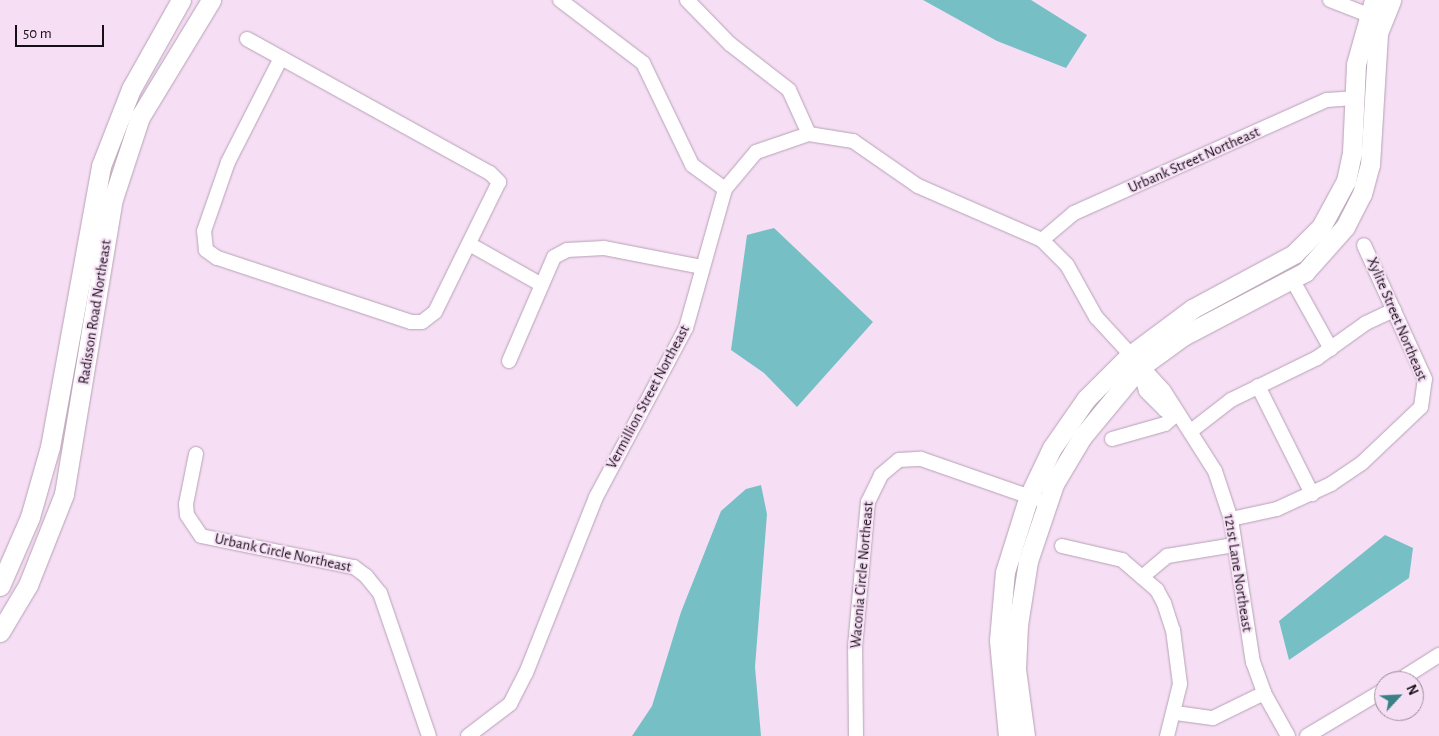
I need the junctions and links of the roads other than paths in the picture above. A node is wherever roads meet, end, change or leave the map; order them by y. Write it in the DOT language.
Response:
graph roads {
  1 [pos="181,0"];
  2 [pos="211,0"];
  3 [pos="560,0"];
  4 [pos="687,0"];
  5 [pos="1330,0"];
  6 [pos="1391,0"];
  7 [pos="1374,11"];
  8 [pos="247,39"];
  9 [pos="281,58"];
  10 [pos="1354,98"];
  11 [pos="809,134"];
  12 [pos="725,189"];
  13 [pos="1042,240"];
  14 [pos="471,245"];
  15 [pos="1364,245"];
  16 [pos="702,267"];
  17 [pos="1292,279"];
  18 [pos="542,285"];
  19 [pos="1394,310"];
  20 [pos="1331,349"];
  21 [pos="509,361"];
  22 [pos="1134,362"];
  23 [pos="1258,386"];
  24 [pos="1177,414"];
  25 [pos="1191,431"];
  26 [pos="1112,439"];
  27 [pos="196,454"];
  28 [pos="1312,494"];
  29 [pos="1037,500"];
  30 [pos="1231,519"];
  31 [pos="1234,544"];
  32 [pos="1062,546"];
  33 [pos="1142,577"];
  34 [pos="0,586"];
  35 [pos="0,632"];
  36 [pos="1438,659"];
  37 [pos="1416,671"];
  38 [pos="1264,693"];
  39 [pos="1374,696"];
  40 [pos="1176,713"];
  41 [pos="429,736"];
  42 [pos="468,736"];
  43 [pos="856,736"];
  44 [pos="1008,736"];
  45 [pos="1025,736"];
  46 [pos="1167,736"];
  47 [pos="1288,736"];
  48 [pos="1307,736"];
  1 -- 34 [label="street, Radisson Road Northeast"];
  2 -- 35 [label="street, Radisson Road Northeast"];
  3 -- 12 [label="street"];
  4 -- 11 [label="street"];
  5 -- 7 [label="street"];
  6 -- 7 [label="street"];
  7 -- 10 [label="street"];
  7 -- 17 [label="street"];
  8 -- 9 [label="street"];
  9 -- 14 [label="street"];
  9 -- 14 [label="street"];
  10 -- 13 [label="street, Urbank Street Northeast"];
  10 -- 22 [label="street"];
  11 -- 12 [label="street, Vermillion Street Northeast"];
  11 -- 13 [label="street, Vermillion Street Northeast"];
  12 -- 16 [label="street, Vermillion Street Northeast"];
  13 -- 22 [label="street, Vermillion Street Northeast"];
  14 -- 18 [label="street"];
  15 -- 19 [label="street, Xylite Street Northeast"];
  16 -- 18 [label="street"];
  16 -- 42 [label="street, Vermillion Street Northeast"];
  17 -- 20 [label="street"];
  17 -- 22 [label="street"];
  18 -- 21 [label="street"];
  19 -- 20 [label="street"];
  19 -- 28 [label="street, Xylite Street Northeast"];
  20 -- 23 [label="street"];
  22 -- 24 [label="street, 121st Lane Northeast"];
  22 -- 29 [label="street"];
  23 -- 25 [label="street"];
  23 -- 28 [label="street"];
  24 -- 25 [label="street, 121st Lane Northeast"];
  24 -- 26 [label="street"];
  25 -- 30 [label="street, 121st Lane Northeast"];
  27 -- 41 [label="street, Urbank Circle Northeast"];
  28 -- 30 [label="street, Xylite Street Northeast"];
  29 -- 43 [label="street, Waconia Circle Northeast"];
  29 -- 44 [label="street"];
  29 -- 45 [label="street"];
  30 -- 31 [label="street, 121st Lane Northeast"];
  31 -- 33 [label="street"];
  31 -- 38 [label="street, 121st Lane Northeast"];
  32 -- 33 [label="street"];
  33 -- 40 [label="street"];
  36 -- 37 [label="street"];
  38 -- 40 [label="street"];
  38 -- 47 [label="street, 121st Lane Northeast"];
  39 -- 48 [label="street"];
  40 -- 46 [label="street"];
}
